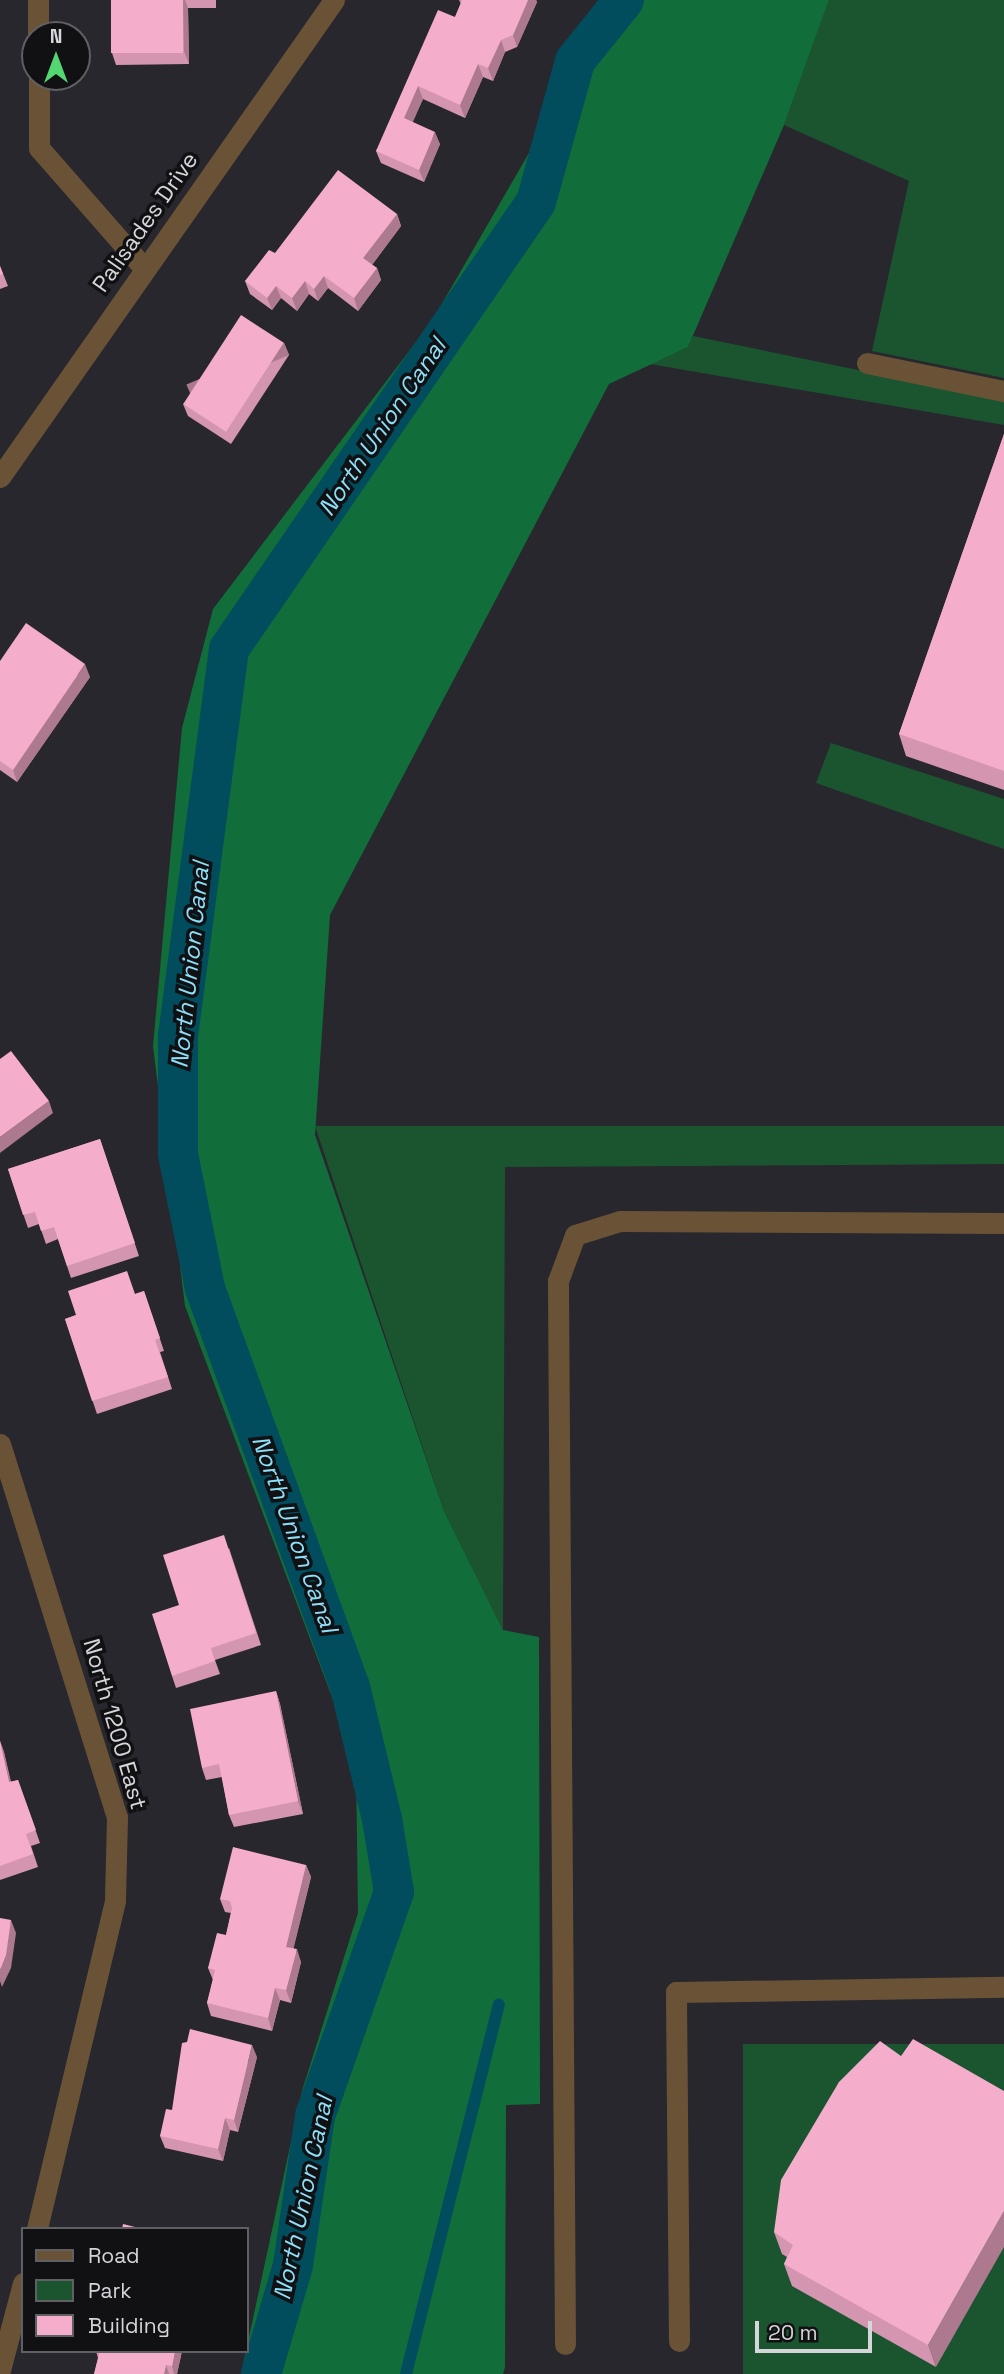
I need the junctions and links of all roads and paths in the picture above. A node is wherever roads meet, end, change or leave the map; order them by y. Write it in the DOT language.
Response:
graph roads {
  1 [pos="38,0"];
  2 [pos="334,0"];
  3 [pos="38,21"];
  4 [pos="38,91"];
  5 [pos="144,268"];
  6 [pos="867,363"];
  7 [pos="1004,391"];
  8 [pos="0,477"];
  9 [pos="1004,1223"];
  10 [pos="0,1444"];
  11 [pos="1004,1987"];
  12 [pos="37,2227"];
  13 [pos="21,2291"];
  14 [pos="680,2341"];
  15 [pos="565,2344"];
  16 [pos="0,2370"];
  1 -- 3 [label="street"];
  2 -- 5 [label="street, Palisades Drive"];
  4 -- 5 [label="street"];
  5 -- 8 [label="street, Palisades Drive"];
  6 -- 7 [label="street"];
  9 -- 15 [label="street"];
  10 -- 12 [label="street, North 1200 East"];
  11 -- 14 [label="street"];
  13 -- 16 [label="street"];
}
